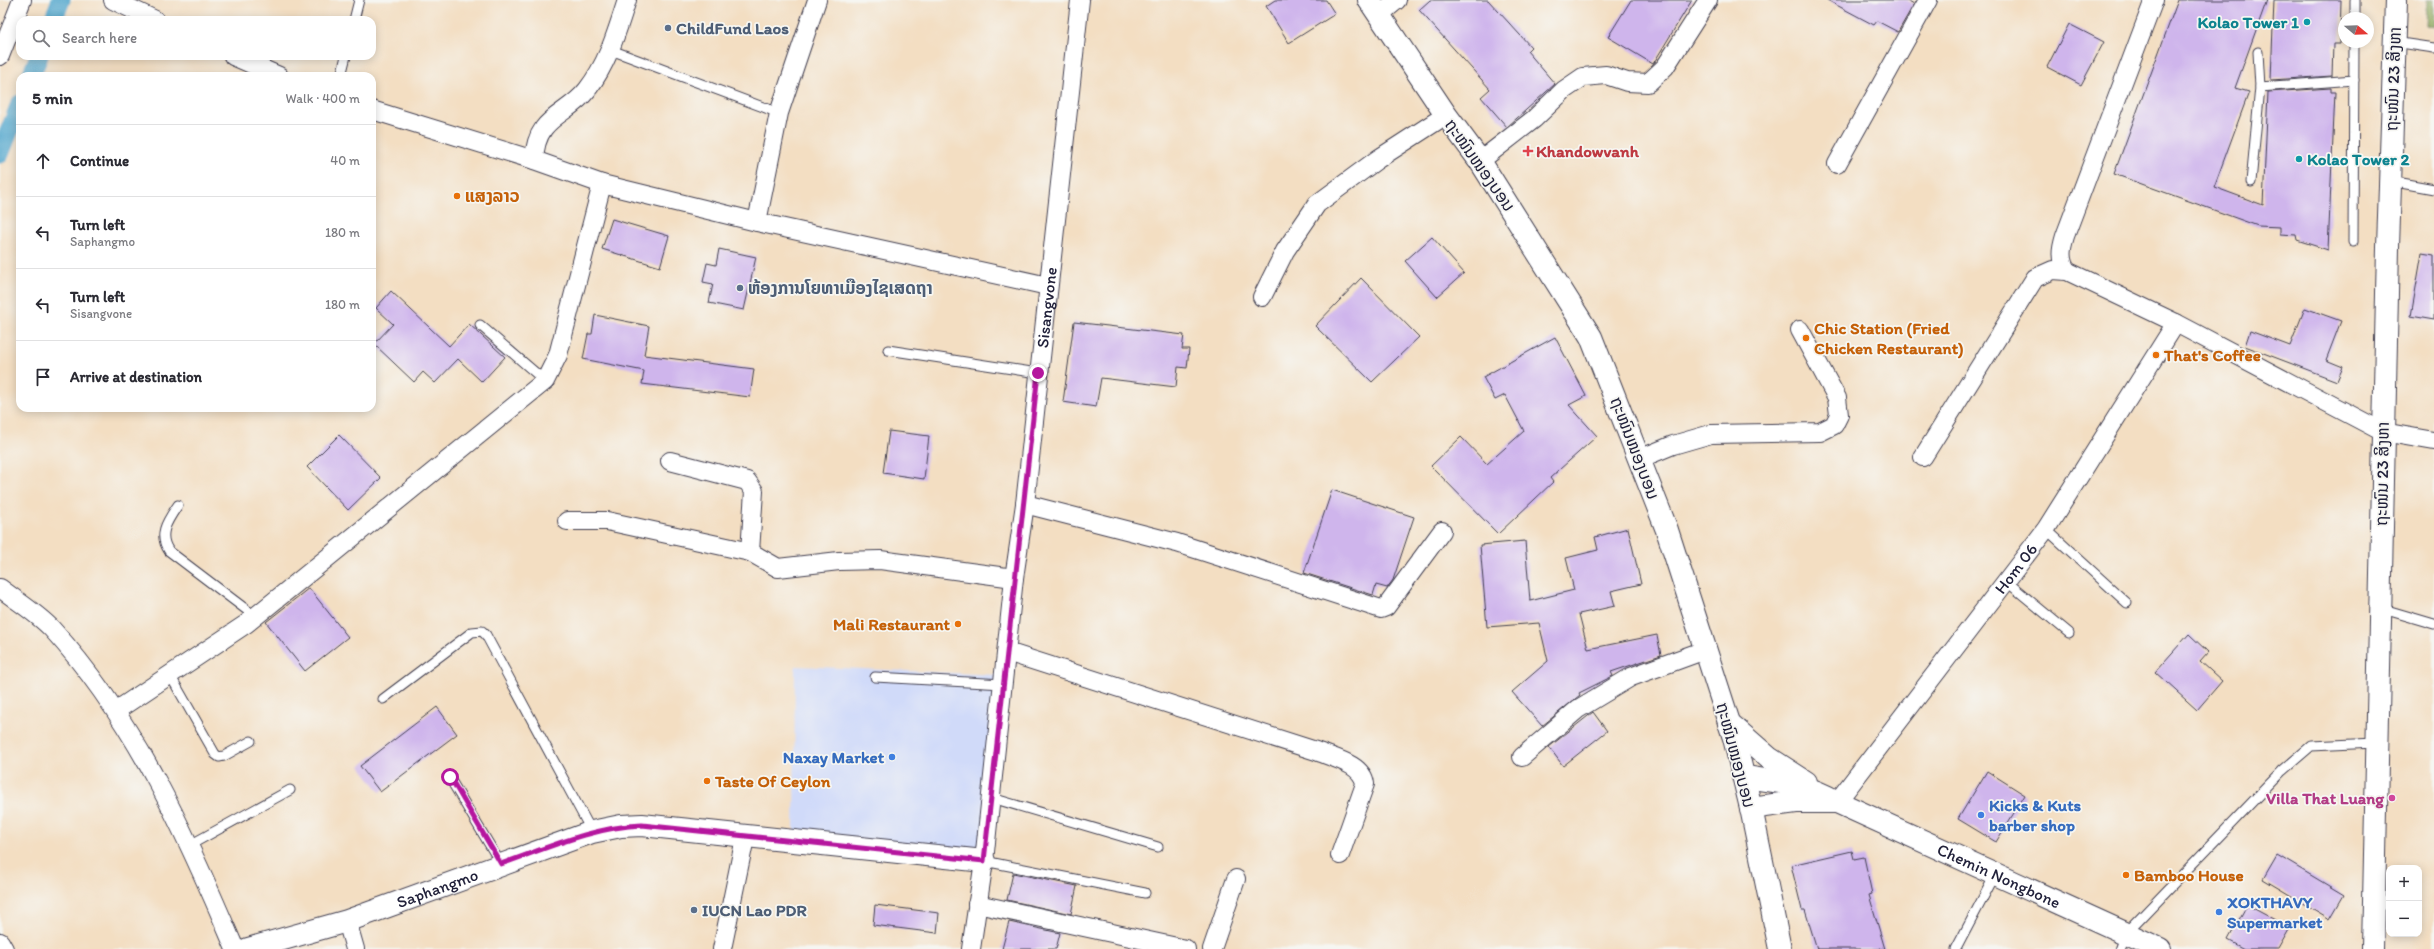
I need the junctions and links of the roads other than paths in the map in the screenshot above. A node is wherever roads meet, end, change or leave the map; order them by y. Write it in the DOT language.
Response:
graph roads {
  1 [pos="22,0"];
  2 [pos="113,0"];
  3 [pos="358,0"];
  4 [pos="627,0"];
  5 [pos="818,0"];
  6 [pos="1080,0"];
  7 [pos="1397,0"];
  8 [pos="1708,0"];
  9 [pos="1928,0"];
  10 [pos="2154,0"];
  11 [pos="2355,0"];
  12 [pos="2396,0"];
  13 [pos="1374,8"];
  14 [pos="2355,12"];
  15 [pos="147,16"];
  16 [pos="355,16"];
  17 [pos="2394,42"];
  18 [pos="2354,48"];
  19 [pos="2434,48"];
  20 [pos="611,50"];
  21 [pos="2258,52"];
  22 [pos="0,56"];
  23 [pos="242,60"];
  24 [pos="345,60"];
  25 [pos="270,72"];
  26 [pos="342,72"];
  27 [pos="2354,80"];
  28 [pos="2260,87"];
  29 [pos="376,111"];
  30 [pos="779,113"];
  31 [pos="1446,115"];
  32 [pos="534,160"];
  33 [pos="1480,161"];
  34 [pos="1836,164"];
  35 [pos="2390,181"];
  36 [pos="2251,182"];
  37 [pos="602,184"];
  38 [pos="2434,189"];
  39 [pos="757,222"];
  40 [pos="2353,242"];
  41 [pos="2067,271"];
  42 [pos="1048,286"];
  43 [pos="1262,297"];
  44 [pos="2176,323"];
  45 [pos="480,325"];
  46 [pos="1800,330"];
  47 [pos="888,350"];
  48 [pos="1038,373"];
  49 [pos="545,381"];
  50 [pos="2383,432"];
  51 [pos="2434,440"];
  52 [pos="1923,457"];
  53 [pos="1639,459"];
  54 [pos="670,461"];
  55 [pos="1025,504"];
  56 [pos="178,505"];
  57 [pos="567,521"];
  58 [pos="2046,529"];
  59 [pos="1442,531"];
  60 [pos="750,552"];
  61 [pos="1014,578"];
  62 [pos="2006,581"];
  63 [pos="0,588"];
  64 [pos="2127,603"];
  65 [pos="2379,608"];
  66 [pos="256,616"];
  67 [pos="2434,624"];
  68 [pos="2069,633"];
  69 [pos="1705,650"];
  70 [pos="1007,652"];
  71 [pos="170,675"];
  72 [pos="875,677"];
  73 [pos="1004,684"];
  74 [pos="383,699"];
  75 [pos="117,710"];
  76 [pos="1729,723"];
  77 [pos="251,740"];
  78 [pos="2376,743"];
  79 [pos="1522,757"];
  80 [pos="450,777"];
  81 [pos="1744,777"];
  82 [pos="290,790"];
  83 [pos="1817,790"];
  84 [pos="992,798"];
  85 [pos="1837,802"];
  86 [pos="1751,808"];
  87 [pos="592,832"];
  88 [pos="745,838"];
  89 [pos="190,845"];
  90 [pos="1158,847"];
  91 [pos="1340,855"];
  92 [pos="984,861"];
  93 [pos="501,864"];
  94 [pos="1995,874"];
  95 [pos="1236,879"];
  96 [pos="1145,893"];
  97 [pos="977,904"];
  98 [pos="347,921"];
  99 [pos="2123,941"];
  100 [pos="0,942"];
  101 [pos="4,949"];
  102 [pos="234,949"];
  103 [pos="248,949"];
  104 [pos="354,949"];
  105 [pos="722,949"];
  106 [pos="970,949"];
  107 [pos="1186,949"];
  108 [pos="1212,949"];
  109 [pos="1780,949"];
  110 [pos="1956,949"];
  111 [pos="2160,949"];
  112 [pos="2373,949"];
  1 -- 22 [label="street"];
  2 -- 15 [label="street"];
  3 -- 16 [label="lane"];
  4 -- 20 [label="street"];
  5 -- 30 [label="street"];
  6 -- 42 [label="street, Sisangvone"];
  7 -- 13 [label="street"];
  8 -- 33 [label="street"];
  9 -- 34 [label="street"];
  10 -- 41 [label="street"];
  11 -- 14 [label="lane"];
  12 -- 17 [label="street, ຖະໜົນ 23 ສິງຫາ"];
  13 -- 31 [label="street, ຖະໜົນໜອງບອນ"];
  17 -- 19 [label="lane"];
  17 -- 35 [label="street, ຖະໜົນ 23 ສິງຫາ"];
  18 -- 27 [label="lane"];
  20 -- 30 [label="lane"];
  20 -- 32 [label="street"];
  21 -- 28 [label="lane"];
  23 -- 25 [label="street"];
  24 -- 26 [label="lane"];
  27 -- 28 [label="lane"];
  27 -- 40 [label="lane"];
  28 -- 36 [label="lane"];
  29 -- 32 [label="street"];
  30 -- 39 [label="street"];
  31 -- 33 [label="street, ຖະໜົນໜອງບອນ"];
  31 -- 43 [label="street"];
  32 -- 37 [label="street"];
  33 -- 53 [label="street, ຖະໜົນໜອງບອນ"];
  35 -- 38 [label="lane"];
  35 -- 50 [label="street, ຖະໜົນ 23 ສິງຫາ"];
  37 -- 39 [label="street"];
  37 -- 49 [label="street"];
  39 -- 42 [label="street"];
  41 -- 44 [label="street"];
  41 -- 52 [label="street"];
  42 -- 48 [label="street, Sisangvone"];
  44 -- 50 [label="street"];
  44 -- 58 [label="street, Hom 06"];
  45 -- 49 [label="lane"];
  46 -- 53 [label="street"];
  47 -- 48 [label="lane"];
  48 -- 55 [label="street, Sisangvone"];
  49 -- 66 [label="street"];
  50 -- 51 [label="street"];
  50 -- 65 [label="street, ຖະໜົນ 23 ສິງຫາ"];
  53 -- 69 [label="street, ຖະໜົນໜອງບອນ"];
  54 -- 60 [label="street"];
  55 -- 59 [label="street"];
  55 -- 61 [label="street, Sisangvone"];
  56 -- 66 [label="lane"];
  57 -- 60 [label="street"];
  58 -- 62 [label="street, Hom 06"];
  58 -- 64 [label="lane"];
  60 -- 61 [label="street"];
  61 -- 70 [label="street, Sisangvone"];
  62 -- 68 [label="lane"];
  62 -- 85 [label="street, Hom 06"];
  63 -- 75 [label="street"];
  65 -- 67 [label="lane"];
  65 -- 78 [label="street, ຖະໜົນ 23 ສິງຫາ"];
  66 -- 71 [label="street"];
  69 -- 76 [label="street, ຖະໜົນໜອງບອນ"];
  69 -- 79 [label="street"];
  70 -- 73 [label="street, Sisangvone"];
  70 -- 91 [label="street"];
  71 -- 75 [label="street"];
  71 -- 77 [label="lane"];
  72 -- 73 [label="lane"];
  73 -- 84 [label="street, Sisangvone"];
  74 -- 87 [label="lane"];
  75 -- 89 [label="street"];
  76 -- 81 [label="street, ຖະໜົນໜອງບອນ"];
  76 -- 83 [label="street"];
  78 -- 99 [label="lane"];
  78 -- 112 [label="street, ຖະໜົນ 23 ສິງຫາ"];
  80 -- 93 [label="lane"];
  81 -- 83 [label="street, Chemin Nongbone"];
  81 -- 86 [label="street, ຖະໜົນໜອງບອນ"];
  82 -- 89 [label="lane"];
  83 -- 85 [label="street, Chemin Nongbone"];
  84 -- 90 [label="lane"];
  84 -- 92 [label="street, Sisangvone"];
  85 -- 86 [label="street, Chemin Nongbone"];
  85 -- 94 [label="street, Chemin Nongbone"];
  86 -- 109 [label="street, ຖະໜົນໜອງບອນ"];
  87 -- 88 [label="street, Saphangmo"];
  87 -- 93 [label="street, Saphangmo"];
  88 -- 92 [label="street, Saphangmo"];
  88 -- 105 [label="street"];
  89 -- 102 [label="street"];
  92 -- 96 [label="lane"];
  92 -- 97 [label="street, Sisangvone"];
  93 -- 98 [label="street, Saphangmo"];
  94 -- 99 [label="street, Chemin Nongbone"];
  94 -- 110 [label="lane"];
  95 -- 108 [label="street"];
  97 -- 106 [label="street, Sisangvone"];
  97 -- 107 [label="street"];
  98 -- 103 [label="street, Saphangmo"];
  98 -- 104 [label="street"];
  99 -- 111 [label="street, Chemin Nongbone"];
  100 -- 101 [label="street"];
}
